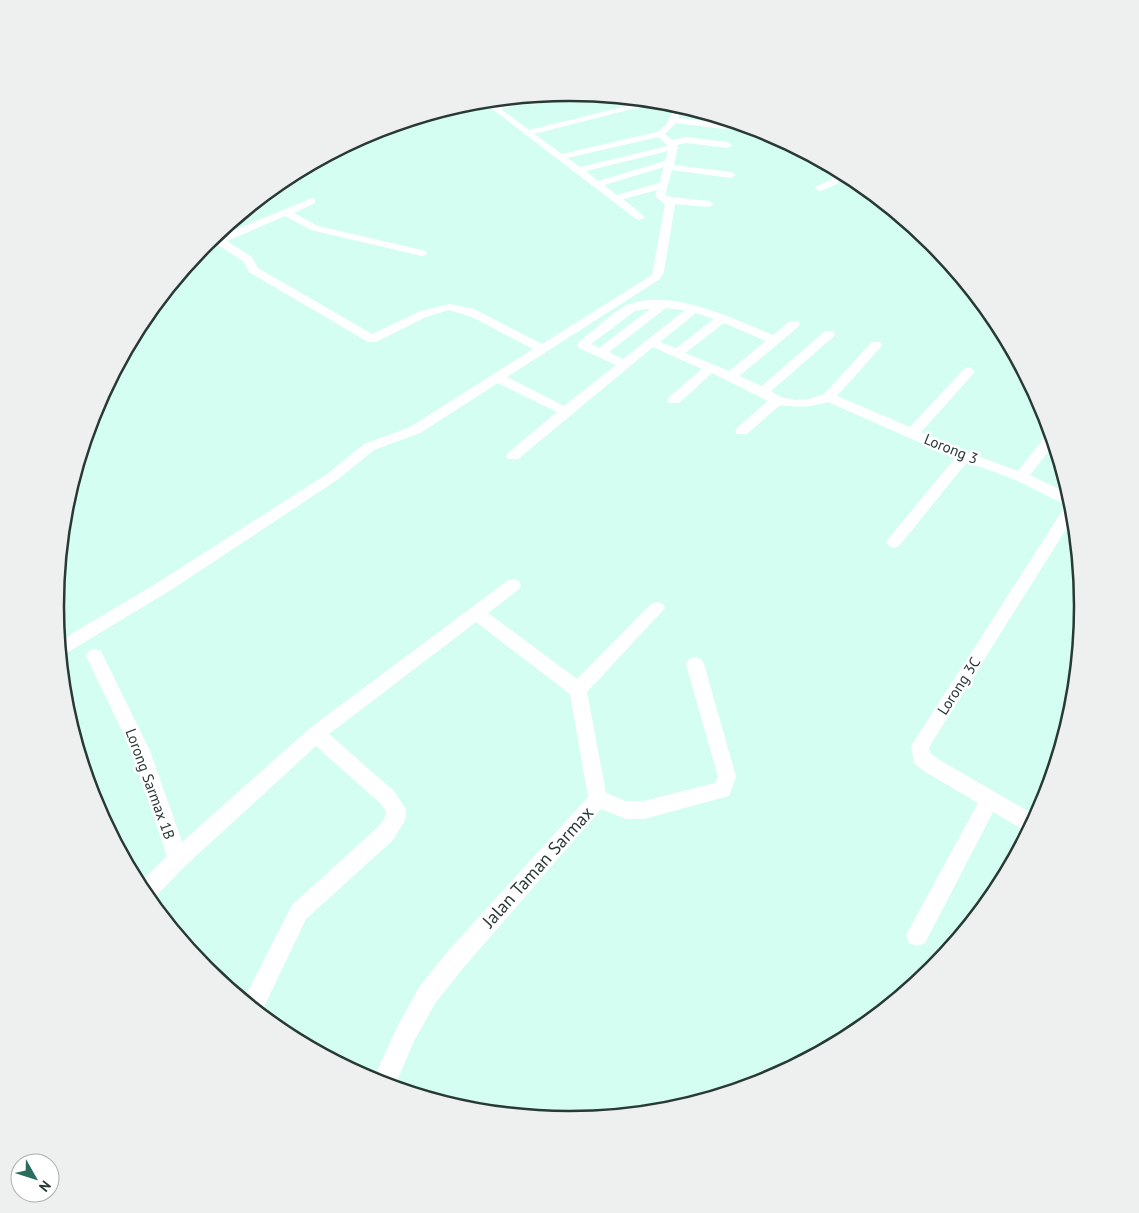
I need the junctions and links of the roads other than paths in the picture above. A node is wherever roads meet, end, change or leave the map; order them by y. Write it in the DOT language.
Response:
graph roads {
  1 [pos="537,102"];
  2 [pos="513,104"];
  3 [pos="640,106"];
  4 [pos="499,110"];
  5 [pos="677,112"];
  6 [pos="673,120"];
  7 [pos="724,126"];
  8 [pos="527,132"];
  9 [pos="660,134"];
  10 [pos="673,145"];
  11 [pos="728,145"];
  12 [pos="560,157"];
  13 [pos="670,165"];
  14 [pos="579,170"];
  15 [pos="731,175"];
  16 [pos="837,178"];
  17 [pos="597,184"];
  18 [pos="664,184"];
  19 [pos="820,188"];
  20 [pos="616,198"];
  21 [pos="312,200"];
  22 [pos="668,200"];
  23 [pos="709,204"];
  24 [pos="285,212"];
  25 [pos="640,217"];
  26 [pos="221,240"];
  27 [pos="219,241"];
  28 [pos="422,253"];
  29 [pos="662,305"];
  30 [pos="694,309"];
  31 [pos="722,319"];
  32 [pos="794,324"];
  33 [pos="829,334"];
  34 [pos="775,340"];
  35 [pos="651,342"];
  36 [pos="876,345"];
  37 [pos="542,350"];
  38 [pos="600,353"];
  39 [pos="677,353"];
  40 [pos="624,364"];
  41 [pos="711,368"];
  42 [pos="970,371"];
  43 [pos="503,375"];
  44 [pos="730,377"];
  45 [pos="763,392"];
  46 [pos="829,397"];
  47 [pos="674,400"];
  48 [pos="777,400"];
  49 [pos="568,409"];
  50 [pos="742,431"];
  51 [pos="912,433"];
  52 [pos="1048,443"];
  53 [pos="513,456"];
  54 [pos="964,456"];
  55 [pos="1021,476"];
  56 [pos="1063,497"];
  57 [pos="1067,516"];
  58 [pos="894,542"];
  59 [pos="513,585"];
  60 [pos="657,608"];
  61 [pos="476,614"];
  62 [pos="66,646"];
  63 [pos="95,656"];
  64 [pos="695,664"];
  65 [pos="578,690"];
  66 [pos="316,734"];
  67 [pos="598,799"];
  68 [pos="990,800"];
  69 [pos="1027,821"];
  70 [pos="178,859"];
  71 [pos="150,889"];
  72 [pos="917,935"];
  73 [pos="255,1002"];
  74 [pos="386,1078"];
  1 -- 4 [label="street"];
  2 -- 4 [label="street"];
  3 -- 8 [label="street"];
  4 -- 8 [label="street"];
  5 -- 6 [label="street"];
  6 -- 7 [label="street"];
  6 -- 9 [label="street"];
  8 -- 12 [label="street"];
  9 -- 10 [label="street"];
  9 -- 12 [label="street"];
  10 -- 11 [label="street"];
  10 -- 13 [label="street"];
  10 -- 14 [label="street"];
  12 -- 14 [label="street"];
  13 -- 15 [label="street"];
  13 -- 17 [label="street"];
  13 -- 18 [label="street"];
  14 -- 17 [label="street"];
  16 -- 19 [label="street"];
  17 -- 20 [label="street"];
  18 -- 20 [label="street"];
  18 -- 22 [label="street"];
  20 -- 25 [label="street"];
  21 -- 24 [label="street"];
  22 -- 23 [label="street"];
  22 -- 37 [label="street"];
  24 -- 26 [label="street"];
  24 -- 28 [label="street"];
  27 -- 37 [label="street"];
  29 -- 30 [label="street"];
  29 -- 38 [label="street"];
  29 -- 38 [label="street"];
  30 -- 31 [label="street"];
  30 -- 35 [label="street"];
  31 -- 34 [label="street"];
  31 -- 39 [label="street"];
  32 -- 34 [label="street"];
  33 -- 45 [label="street"];
  34 -- 44 [label="street"];
  35 -- 39 [label="street"];
  35 -- 40 [label="street"];
  36 -- 46 [label="street"];
  37 -- 43 [label="street"];
  38 -- 40 [label="street"];
  39 -- 41 [label="street"];
  40 -- 49 [label="street"];
  41 -- 44 [label="street"];
  41 -- 47 [label="street"];
  42 -- 51 [label="street"];
  43 -- 49 [label="street"];
  43 -- 62 [label="street"];
  44 -- 45 [label="street"];
  45 -- 48 [label="street"];
  46 -- 48 [label="street"];
  46 -- 51 [label="street, Lorong 3"];
  48 -- 50 [label="street"];
  49 -- 53 [label="street"];
  51 -- 54 [label="street, Lorong 3"];
  52 -- 55 [label="street"];
  54 -- 55 [label="street, Lorong 3"];
  54 -- 58 [label="street"];
  55 -- 56 [label="street, Lorong 3"];
  57 -- 68 [label="street, Lorong 3C"];
  59 -- 61 [label="street"];
  60 -- 65 [label="street"];
  61 -- 65 [label="street"];
  61 -- 66 [label="street"];
  63 -- 70 [label="street, Lorong Sarmax 1B"];
  64 -- 67 [label="street"];
  65 -- 67 [label="street, Jalan Taman Sarmax"];
  66 -- 70 [label="street"];
  66 -- 73 [label="street"];
  67 -- 74 [label="street, Jalan Taman Sarmax"];
  68 -- 69 [label="street, Lorong 3C"];
  68 -- 72 [label="street"];
  70 -- 71 [label="street"];
}
